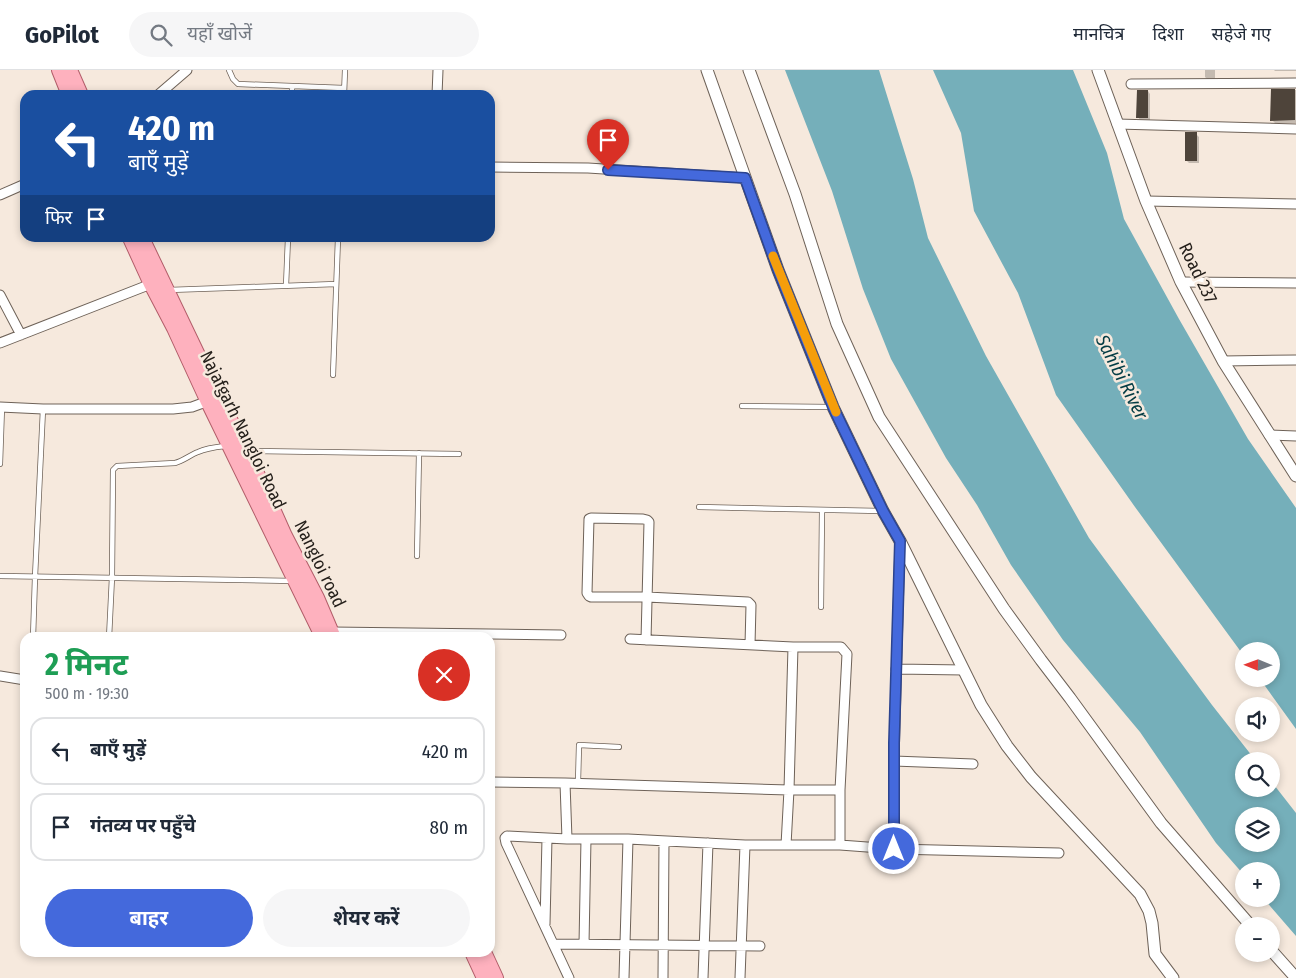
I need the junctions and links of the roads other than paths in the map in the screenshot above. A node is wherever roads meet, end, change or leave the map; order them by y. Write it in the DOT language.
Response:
graph roads {
  1 [pos="59,70"];
  2 [pos="70,70"];
  3 [pos="188,70"];
  4 [pos="229,70"];
  5 [pos="345,70"];
  6 [pos="438,70"];
  7 [pos="707,70"];
  8 [pos="749,70"];
  9 [pos="1098,70"];
  10 [pos="1131,84"];
  11 [pos="1296,84"];
  12 [pos="292,86"];
  13 [pos="344,88"];
  14 [pos="67,90"];
  15 [pos="79,90"];
  16 [pos="164,90"];
  17 [pos="292,90"];
  18 [pos="437,90"];
  19 [pos="1117,124"];
  20 [pos="1296,129"];
  21 [pos="495,167"];
  22 [pos="745,178"];
  23 [pos="20,186"];
  24 [pos="0,195"];
  25 [pos="1146,201"];
  26 [pos="1296,204"];
  27 [pos="132,242"];
  28 [pos="144,242"];
  29 [pos="288,242"];
  30 [pos="338,242"];
  31 [pos="1181,282"];
  32 [pos="1296,283"];
  33 [pos="150,284"];
  34 [pos="336,284"];
  35 [pos="286,286"];
  36 [pos="166,290"];
  37 [pos="0,295"];
  38 [pos="21,335"];
  39 [pos="0,343"];
  40 [pos="1296,360"];
  41 [pos="1223,361"];
  42 [pos="333,375"];
  43 [pos="213,399"];
  44 [pos="742,406"];
  45 [pos="1,407"];
  46 [pos="833,407"];
  47 [pos="43,409"];
  48 [pos="1269,435"];
  49 [pos="1296,436"];
  50 [pos="230,446"];
  51 [pos="247,451"];
  52 [pos="419,453"];
  53 [pos="459,454"];
  54 [pos="0,464"];
  55 [pos="1296,476"];
  56 [pos="699,507"];
  57 [pos="822,510"];
  58 [pos="883,511"];
  59 [pos="900,541"];
  60 [pos="417,556"];
  61 [pos="0,576"];
  62 [pos="35,577"];
  63 [pos="112,577"];
  64 [pos="295,581"];
  65 [pos="647,598"];
  66 [pos="821,606"];
  67 [pos="33,632"];
  68 [pos="109,632"];
  69 [pos="327,632"];
  70 [pos="329,632"];
  71 [pos="495,635"];
  72 [pos="561,635"];
  73 [pos="630,640"];
  74 [pos="646,640"];
  75 [pos="750,645"];
  76 [pos="793,647"];
  77 [pos="896,669"];
  78 [pos="964,670"];
  79 [pos="0,676"];
  80 [pos="20,679"];
  81 [pos="619,747"];
  82 [pos="894,761"];
  83 [pos="973,764"];
  84 [pos="495,782"];
  85 [pos="565,783"];
  86 [pos="578,783"];
  87 [pos="789,790"];
  88 [pos="840,790"];
  89 [pos="547,838"];
  90 [pos="567,839"];
  91 [pos="586,839"];
  92 [pos="628,839"];
  93 [pos="664,842"];
  94 [pos="708,843"];
  95 [pos="745,845"];
  96 [pos="786,845"];
  97 [pos="840,845"];
  98 [pos="894,849"];
  99 [pos="1059,853"];
  100 [pos="1243,917"];
  101 [pos="545,927"];
  102 [pos="553,944"];
  103 [pos="584,944"];
  104 [pos="625,945"];
  105 [pos="663,945"];
  106 [pos="704,945"];
  107 [pos="741,946"];
  108 [pos="760,946"];
  109 [pos="474,957"];
  110 [pos="486,957"];
  111 [pos="1280,960"];
  112 [pos="484,978"];
  113 [pos="496,978"];
  114 [pos="569,978"];
  115 [pos="624,978"];
  116 [pos="663,978"];
  117 [pos="703,978"];
  118 [pos="740,978"];
  119 [pos="1173,978"];
  120 [pos="1296,978"];
  1 -- 14 [label="main road"];
  2 -- 15 [label="main road"];
  3 -- 16 [label="street"];
  4 -- 12 [label="lane"];
  5 -- 13 [label="lane"];
  6 -- 18 [label="street"];
  7 -- 22 [label="street"];
  8 -- 100 [label="street"];
  9 -- 19 [label="street, Road 237"];
  10 -- 11 [label="street"];
  12 -- 13 [label="lane"];
  12 -- 17 [label="lane"];
  19 -- 20 [label="street"];
  19 -- 25 [label="street, Road 237"];
  21 -- 22 [label="street"];
  22 -- 46 [label="street"];
  23 -- 24 [label="street"];
  25 -- 26 [label="street"];
  25 -- 31 [label="street, Road 237"];
  27 -- 33 [label="main road, Najafgarh Nangloi Road"];
  28 -- 36 [label="main road, Nangloi road"];
  29 -- 35 [label="lane"];
  30 -- 34 [label="lane"];
  31 -- 32 [label="street"];
  31 -- 41 [label="street, Road 237"];
  33 -- 38 [label="street"];
  33 -- 43 [label="main road, Najafgarh Nangloi Road"];
  34 -- 35 [label="lane"];
  34 -- 42 [label="lane"];
  35 -- 36 [label="lane"];
  36 -- 43 [label="main road, Nangloi road"];
  37 -- 38 [label="street"];
  38 -- 39 [label="street"];
  40 -- 41 [label="street"];
  41 -- 48 [label="street, Road 237"];
  43 -- 47 [label="street"];
  43 -- 50 [label="main road, Najafgarh Nangloi Road"];
  43 -- 51 [label="main road, Nangloi road"];
  44 -- 46 [label="lane"];
  45 -- 47 [label="street"];
  45 -- 54 [label="lane"];
  46 -- 58 [label="street"];
  47 -- 62 [label="lane"];
  48 -- 49 [label="street"];
  48 -- 55 [label="street, Road 237"];
  50 -- 63 [label="lane"];
  50 -- 64 [label="main road, Najafgarh Nangloi Road"];
  51 -- 52 [label="lane"];
  51 -- 70 [label="main road, Nangloi road"];
  52 -- 53 [label="lane"];
  52 -- 60 [label="lane"];
  56 -- 57 [label="lane"];
  57 -- 58 [label="lane"];
  57 -- 66 [label="lane"];
  58 -- 59 [label="street"];
  59 -- 77 [label="street"];
  59 -- 78 [label="street"];
  61 -- 62 [label="lane"];
  62 -- 63 [label="lane"];
  62 -- 67 [label="lane"];
  63 -- 64 [label="lane"];
  63 -- 68 [label="lane"];
  64 -- 69 [label="main road, Najafgarh Nangloi Road"];
  65 -- 65 [label="street"];
  65 -- 74 [label="street"];
  65 -- 75 [label="street"];
  71 -- 72 [label="street"];
  73 -- 74 [label="street"];
  74 -- 75 [label="street"];
  75 -- 76 [label="street"];
  76 -- 87 [label="street"];
  76 -- 88 [label="street"];
  77 -- 78 [label="street"];
  77 -- 82 [label="street"];
  78 -- 119 [label="street"];
  79 -- 80 [label="street"];
  81 -- 86 [label="lane"];
  82 -- 83 [label="street"];
  82 -- 98 [label="street"];
  84 -- 85 [label="street"];
  85 -- 86 [label="street"];
  85 -- 90 [label="street"];
  86 -- 87 [label="street"];
  87 -- 88 [label="street"];
  87 -- 96 [label="street"];
  88 -- 97 [label="street"];
  89 -- 90 [label="street"];
  89 -- 101 [label="street"];
  89 -- 101 [label="street"];
  90 -- 91 [label="street"];
  91 -- 92 [label="street"];
  91 -- 103 [label="street"];
  92 -- 93 [label="street"];
  92 -- 104 [label="street"];
  93 -- 94 [label="street"];
  93 -- 105 [label="street"];
  94 -- 95 [label="street"];
  94 -- 106 [label="street"];
  95 -- 96 [label="street"];
  95 -- 107 [label="street"];
  96 -- 97 [label="street"];
  97 -- 98 [label="street"];
  98 -- 99 [label="street"];
  101 -- 102 [label="street"];
  102 -- 103 [label="street"];
  102 -- 114 [label="street"];
  103 -- 104 [label="street"];
  104 -- 105 [label="street"];
  104 -- 115 [label="street"];
  105 -- 106 [label="street"];
  105 -- 116 [label="street"];
  106 -- 107 [label="street"];
  106 -- 117 [label="street"];
  107 -- 108 [label="street"];
  107 -- 118 [label="street"];
  109 -- 112 [label="main road"];
  110 -- 113 [label="main road"];
  111 -- 120 [label="street"];
}
